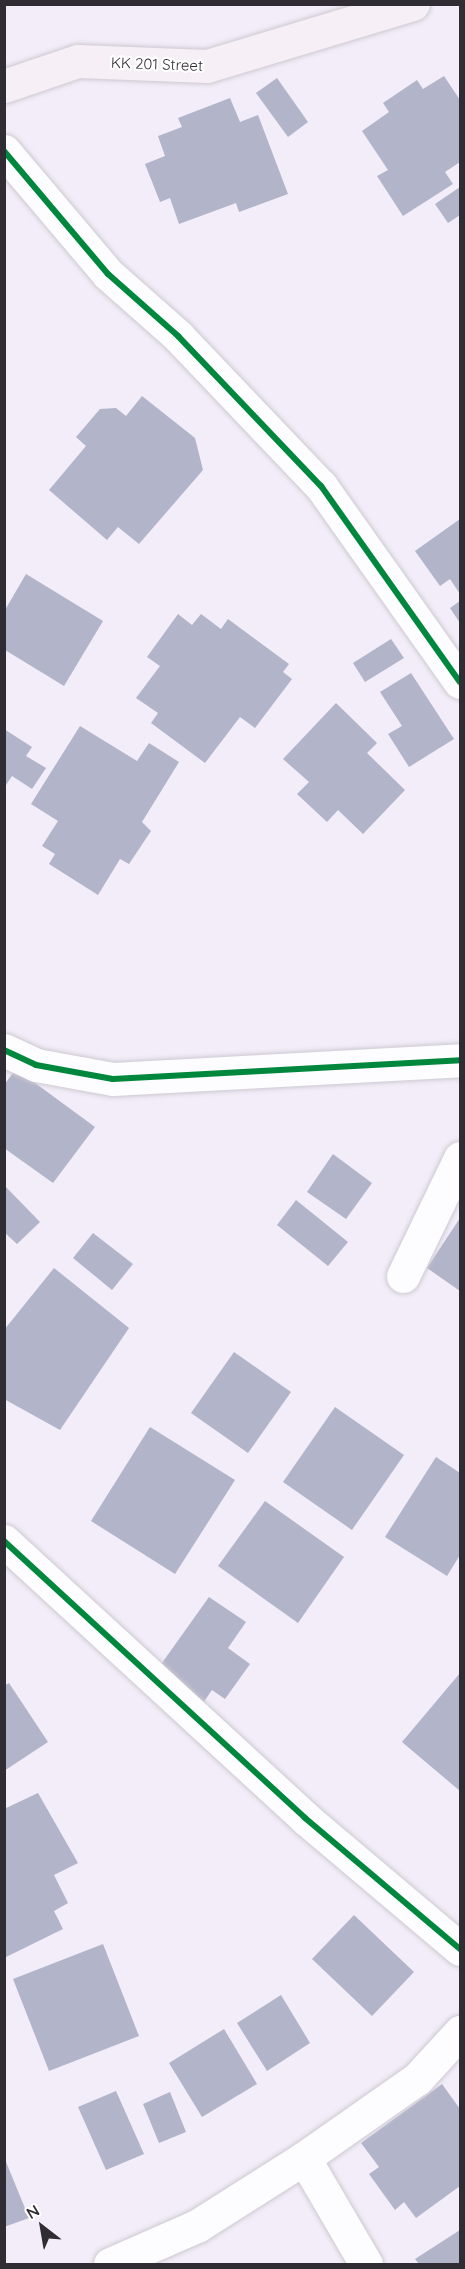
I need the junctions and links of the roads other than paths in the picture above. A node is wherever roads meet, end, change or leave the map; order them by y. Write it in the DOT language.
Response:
graph roads {
  1 [pos="413,4"];
  2 [pos="4,86"];
  3 [pos="4,151"];
  4 [pos="460,682"];
  5 [pos="4,1050"];
  6 [pos="460,1060"];
  7 [pos="460,1158"];
  8 [pos="403,1276"];
  9 [pos="4,1541"];
  10 [pos="460,1949"];
  11 [pos="460,2032"];
  12 [pos="304,2158"];
  13 [pos="110,2265"];
  14 [pos="366,2265"];
  1 -- 2 [label="main road, KK 201 Street"];
  3 -- 4 [label="street"];
  5 -- 6 [label="street"];
  7 -- 8 [label="street"];
  9 -- 10 [label="street"];
  11 -- 12 [label="street"];
  12 -- 13 [label="street"];
  12 -- 14 [label="street"];
}
